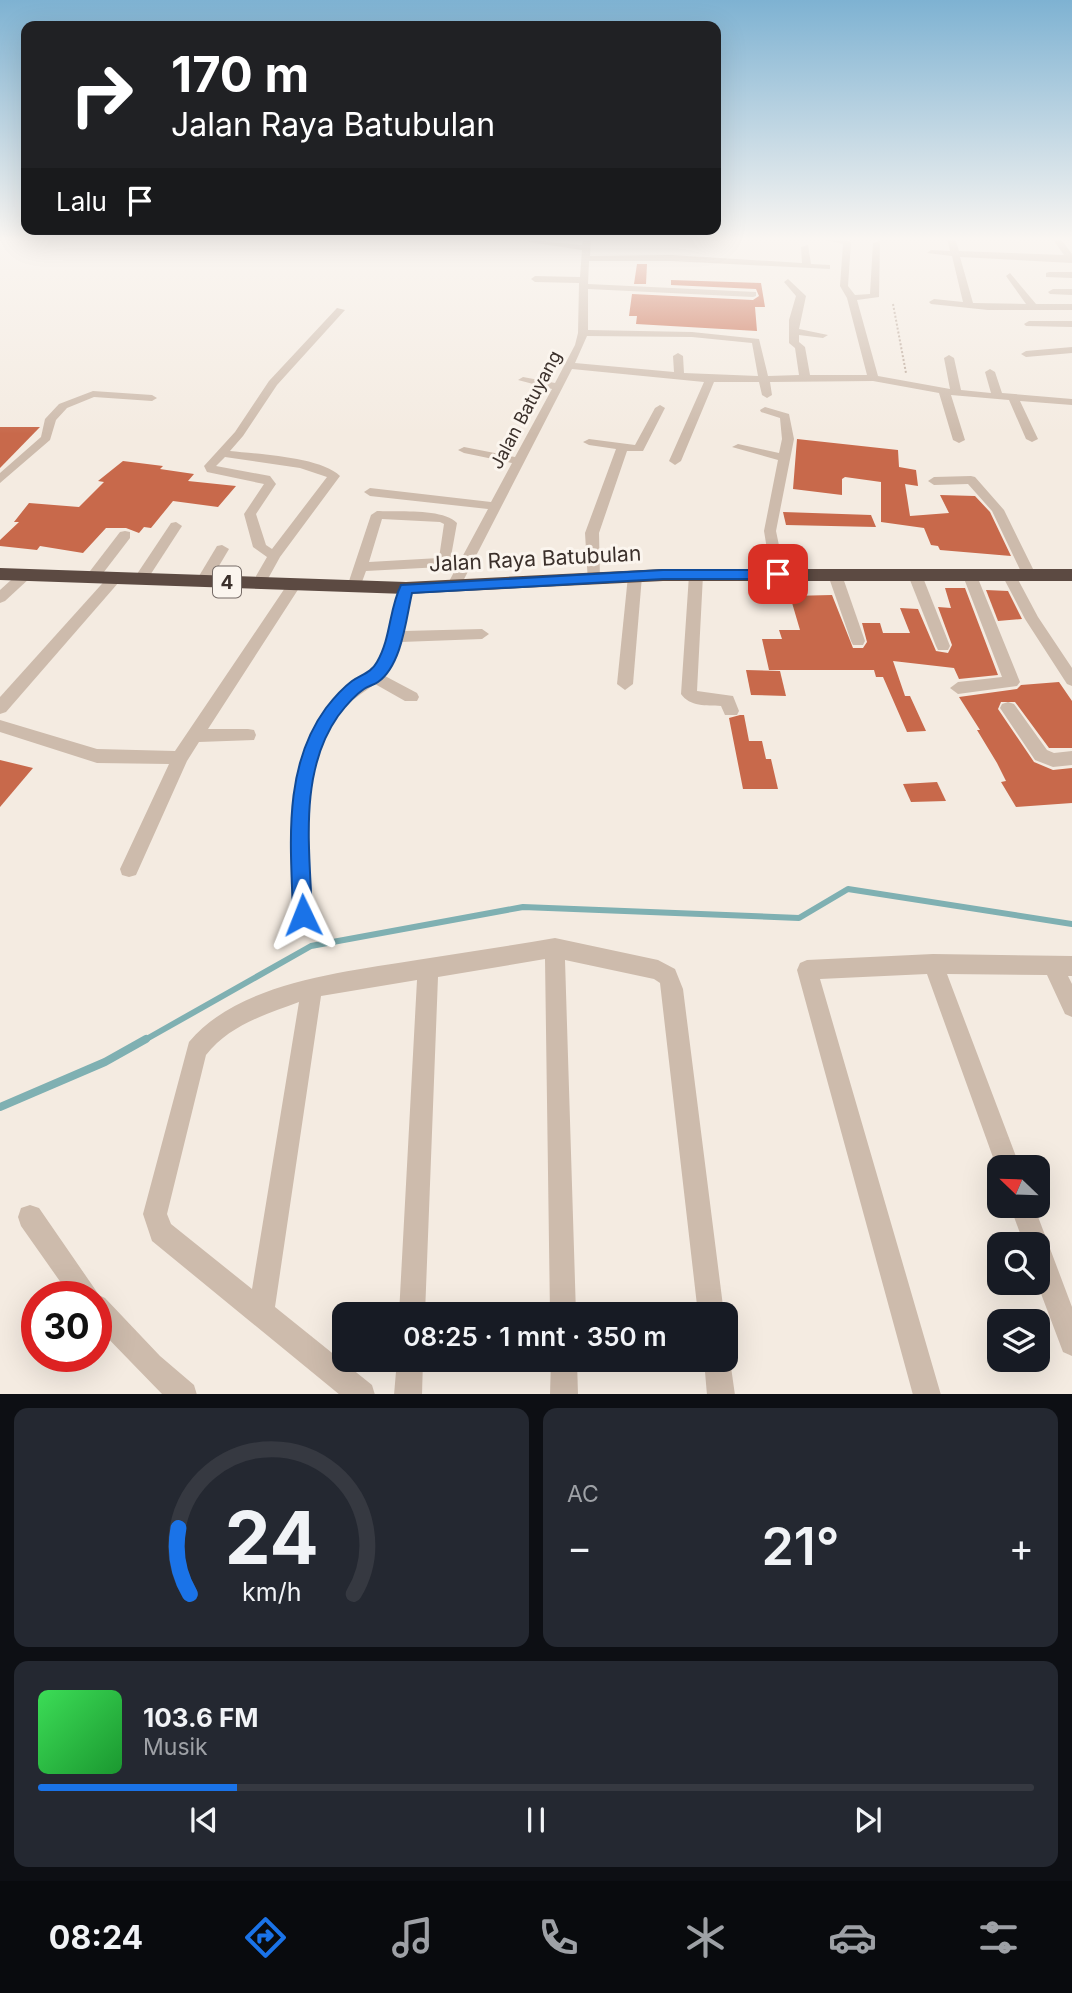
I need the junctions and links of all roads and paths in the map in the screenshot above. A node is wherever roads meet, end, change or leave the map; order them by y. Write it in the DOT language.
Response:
graph roads {
  1 [pos="583,303"];
  2 [pos="799,303"];
  3 [pos="853,303"];
  4 [pos="943,303"];
  5 [pos="968,303"];
  6 [pos="1030,303"];
  7 [pos="893,304"];
  8 [pos="969,306"];
  9 [pos="1033,307"];
  10 [pos="1072,307"];
  11 [pos="340,310"];
  12 [pos="1029,324"];
  13 [pos="1072,324"];
  14 [pos="793,331"];
  15 [pos="583,333"];
  16 [pos="822,334"];
  17 [pos="1072,350"];
  18 [pos="1026,354"];
  19 [pos="678,356"];
  20 [pos="949,358"];
  21 [pos="571,366"];
  22 [pos="990,372"];
  23 [pos="873,377"];
  24 [pos="679,378"];
  25 [pos="805,378"];
  26 [pos="710,379"];
  27 [pos="763,379"];
  28 [pos="523,380"];
  29 [pos="908,383"];
  30 [pos="561,387"];
  31 [pos="950,392"];
  32 [pos="767,395"];
  33 [pos="998,397"];
  34 [pos="152,398"];
  35 [pos="1013,398"];
  36 [pos="1072,402"];
  37 [pos="660,408"];
  38 [pos="765,410"];
  39 [pos="1032,439"];
  40 [pos="959,440"];
  41 [pos="589,442"];
  42 [pos="623,447"];
  43 [pos="738,447"];
  44 [pos="464,450"];
  45 [pos="223,453"];
  46 [pos="785,458"];
  47 [pos="519,461"];
  48 [pos="675,461"];
  49 [pos="0,480"];
  50 [pos="934,481"];
  51 [pos="370,492"];
  52 [pos="495,506"];
  53 [pos="176,526"];
  54 [pos="125,535"];
  55 [pos="222,549"];
  56 [pos="274,556"];
  57 [pos="361,567"];
  58 [pos="0,574"];
  59 [pos="26,574"];
  60 [pos="778,574"];
  61 [pos="696,575"];
  62 [pos="835,575"];
  63 [pos="915,575"];
  64 [pos="1009,575"];
  65 [pos="1029,575"];
  66 [pos="1072,575"];
  67 [pos="635,576"];
  68 [pos="970,576"];
  69 [pos="92,578"];
  70 [pos="114,579"];
  71 [pos="593,579"];
  72 [pos="141,580"];
  73 [pos="203,581"];
  74 [pos="258,583"];
  75 [pos="293,585"];
  76 [pos="355,587"];
  77 [pos="453,587"];
  78 [pos="406,589"];
  79 [pos="0,598"];
  80 [pos="482,634"];
  81 [pos="394,637"];
  82 [pos="858,641"];
  83 [pos="943,646"];
  84 [pos="374,677"];
  85 [pos="1072,680"];
  86 [pos="625,684"];
  87 [pos="958,688"];
  88 [pos="411,697"];
  89 [pos="0,708"];
  90 [pos="1008,708"];
  91 [pos="731,711"];
  92 [pos="4,732"];
  93 [pos="248,735"];
  94 [pos="194,736"];
  95 [pos="180,758"];
  96 [pos="1072,758"];
  97 [pos="128,869"];
  98 [pos="303,915"];
  99 [pos="555,948"];
  100 [pos="933,964"];
  101 [pos="1063,967"];
  102 [pos="428,968"];
  103 [pos="312,987"];
  104 [pos="1072,1007"];
  105 [pos="1004,1155"];
  106 [pos="30,1217"];
  107 [pos="76,1281"];
  108 [pos="1050,1282"];
  109 [pos="413,1302"];
  110 [pos="563,1302"];
  111 [pos="710,1302"];
  112 [pos="261,1311"];
  113 [pos="112,1324"];
  114 [pos="1072,1343"];
  115 [pos="409,1372"];
  116 [pos="564,1372"];
  117 [pos="718,1372"];
  118 [pos="183,1394"];
  119 [pos="361,1394"];
  120 [pos="408,1394"];
  121 [pos="564,1394"];
  122 [pos="721,1394"];
  123 [pos="927,1394"];
  1 -- 15 [label="street, Jalan Batuyang"];
  2 -- 14 [label="street"];
  3 -- 23 [label="street"];
  4 -- 8 [label="street"];
  5 -- 8 [label="street"];
  6 -- 9 [label="street"];
  7 -- 29 [label="path"];
  8 -- 9 [label="street"];
  9 -- 10 [label="street"];
  11 -- 45 [label="street"];
  12 -- 13 [label="street"];
  14 -- 16 [label="street"];
  14 -- 25 [label="street"];
  15 -- 21 [label="street, Jalan Batuyang"];
  15 -- 27 [label="street"];
  17 -- 18 [label="street"];
  19 -- 24 [label="street"];
  20 -- 31 [label="street"];
  21 -- 24 [label="street"];
  21 -- 30 [label="street, Jalan Batuyang"];
  22 -- 33 [label="street"];
  23 -- 25 [label="street"];
  23 -- 29 [label="street"];
  24 -- 26 [label="street"];
  25 -- 27 [label="street"];
  26 -- 27 [label="street"];
  26 -- 48 [label="street"];
  27 -- 32 [label="street"];
  28 -- 30 [label="street"];
  29 -- 31 [label="street"];
  30 -- 47 [label="street, Jalan Batuyang"];
  31 -- 33 [label="street"];
  31 -- 40 [label="street"];
  33 -- 35 [label="street"];
  34 -- 49 [label="street"];
  35 -- 36 [label="street"];
  35 -- 39 [label="street"];
  37 -- 42 [label="street"];
  38 -- 46 [label="street"];
  41 -- 42 [label="street"];
  42 -- 71 [label="street"];
  43 -- 46 [label="street"];
  44 -- 47 [label="street"];
  45 -- 56 [label="street"];
  45 -- 56 [label="street"];
  46 -- 60 [label="street"];
  47 -- 52 [label="street, Jalan Batuyang"];
  50 -- 65 [label="street"];
  51 -- 52 [label="street"];
  52 -- 77 [label="street, Jalan Batuyang"];
  53 -- 72 [label="street"];
  54 -- 69 [label="street"];
  55 -- 73 [label="street"];
  56 -- 74 [label="street"];
  57 -- 57 [label="street"];
  57 -- 76 [label="street"];
  58 -- 59 [label="highway, Jalan Raya Batubulan / 4"];
  59 -- 69 [label="highway, Jalan Raya Batubulan / 4"];
  59 -- 79 [label="street"];
  60 -- 61 [label="highway, Jalan Raya Batubulan / 4"];
  60 -- 62 [label="highway, Jalan Raya Batubulan / 4"];
  61 -- 67 [label="highway, Jalan Raya Batubulan / 4"];
  61 -- 91 [label="street"];
  62 -- 63 [label="highway, Jalan Raya Batubulan / 4"];
  62 -- 82 [label="street"];
  63 -- 68 [label="highway, Jalan Raya Batubulan / 4"];
  63 -- 83 [label="street"];
  64 -- 65 [label="highway, Jalan Raya Batubulan / 4"];
  64 -- 68 [label="highway, Jalan Raya Batubulan / 4"];
  64 -- 85 [label="street"];
  65 -- 66 [label="highway, Jalan Raya Batubulan / 4"];
  67 -- 71 [label="highway, Jalan Raya Batubulan / 4"];
  67 -- 86 [label="street"];
  68 -- 87 [label="street"];
  69 -- 70 [label="highway, Jalan Raya Batubulan / 4"];
  70 -- 72 [label="highway, Jalan Raya Batubulan / 4"];
  70 -- 89 [label="street"];
  71 -- 77 [label="highway, Jalan Raya Batubulan / 4"];
  72 -- 73 [label="highway, Jalan Raya Batubulan / 4"];
  73 -- 74 [label="highway, Jalan Raya Batubulan / 4"];
  74 -- 75 [label="highway, Jalan Raya Batubulan / 4"];
  75 -- 76 [label="highway, Jalan Raya Batubulan / 4"];
  75 -- 94 [label="street"];
  76 -- 78 [label="highway, Jalan Raya Batubulan / 4"];
  77 -- 78 [label="highway, Jalan Raya Batubulan / 4"];
  78 -- 81 [label="street"];
  80 -- 81 [label="street"];
  81 -- 84 [label="street"];
  84 -- 88 [label="street"];
  84 -- 98 [label="street"];
  90 -- 96 [label="street"];
  92 -- 95 [label="street"];
  93 -- 94 [label="street"];
  94 -- 95 [label="street"];
  95 -- 97 [label="street"];
  99 -- 102 [label="street"];
  99 -- 110 [label="street"];
  99 -- 111 [label="street"];
  100 -- 101 [label="street"];
  100 -- 105 [label="street"];
  100 -- 123 [label="street"];
  101 -- 104 [label="street"];
  102 -- 103 [label="street"];
  102 -- 109 [label="street"];
  103 -- 112 [label="street"];
  103 -- 112 [label="street"];
  106 -- 107 [label="street"];
  108 -- 114 [label="street"];
  112 -- 119 [label="street"];
  113 -- 118 [label="street"];
  115 -- 120 [label="street"];
  116 -- 121 [label="street"];
  117 -- 122 [label="street"];
}
